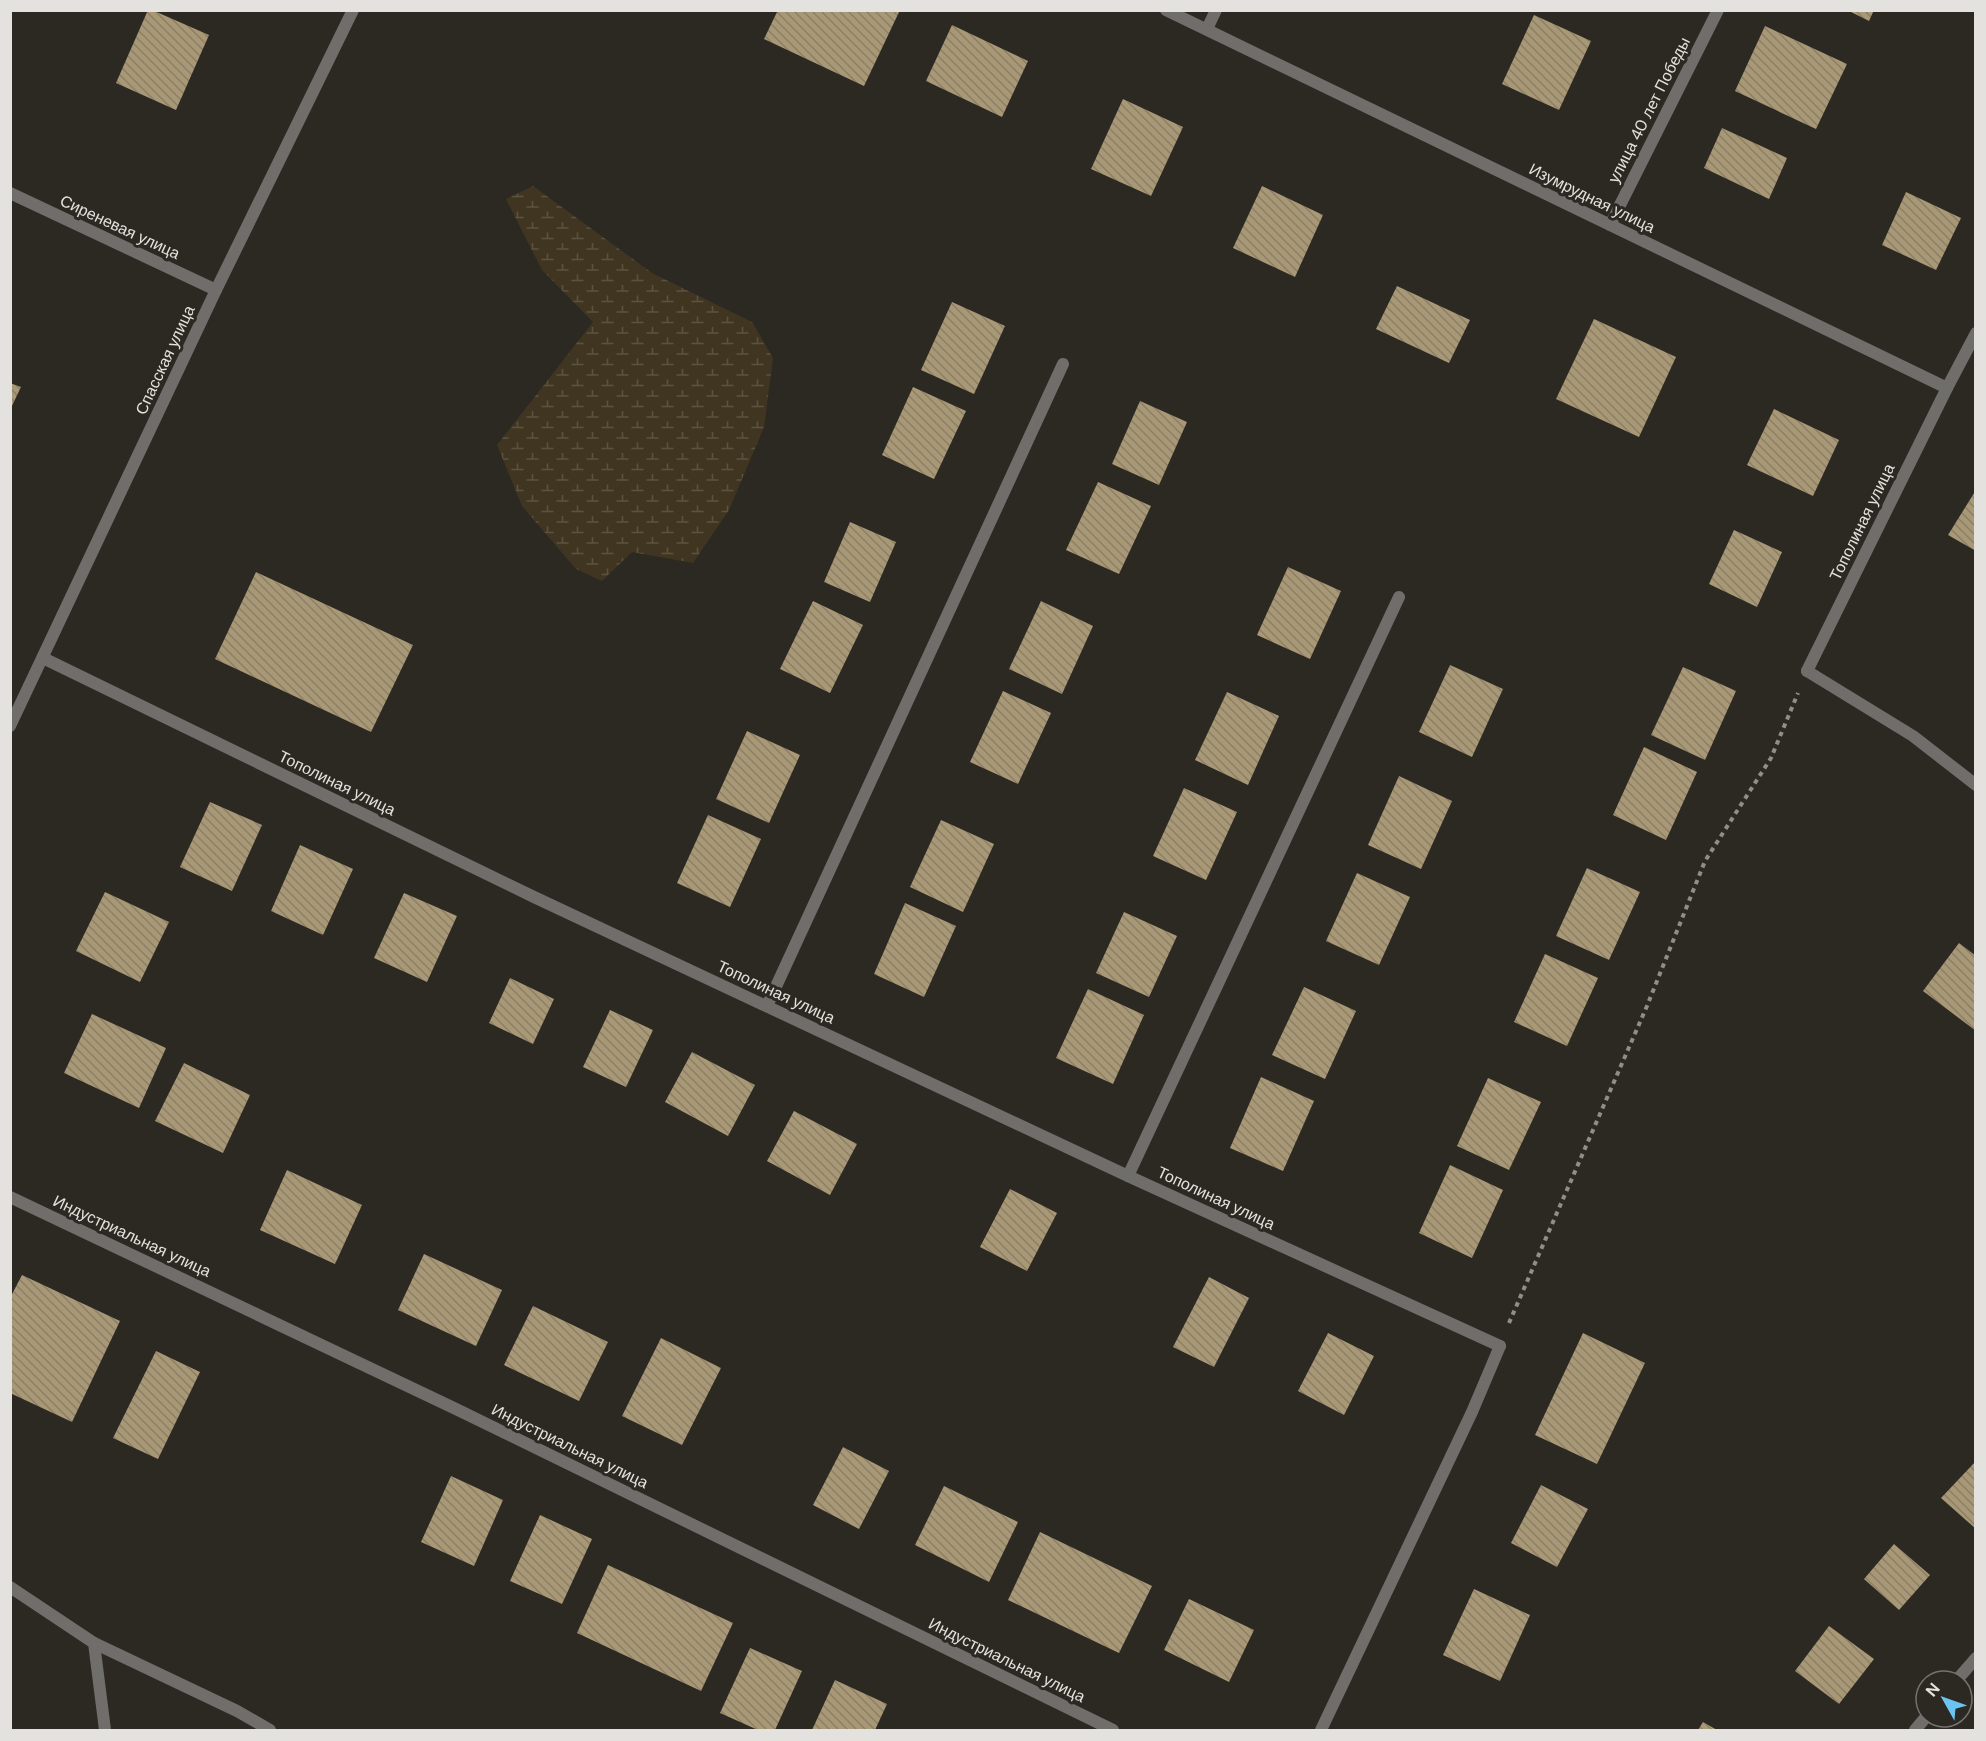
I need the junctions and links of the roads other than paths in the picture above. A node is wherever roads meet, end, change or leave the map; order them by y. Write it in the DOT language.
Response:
graph roads {
  1 [pos="353,10"];
  2 [pos="1166,10"];
  3 [pos="1216,10"];
  4 [pos="1718,10"];
  5 [pos="1207,29"];
  6 [pos="10,194"];
  7 [pos="1610,225"];
  8 [pos="216,291"];
  9 [pos="1976,333"];
  10 [pos="1063,364"];
  11 [pos="1947,388"];
  12 [pos="1399,597"];
  13 [pos="43,658"];
  14 [pos="10,726"];
  15 [pos="1976,785"];
  16 [pos="767,1006"];
  17 [pos="1128,1176"];
  18 [pos="10,1197"];
  19 [pos="10,1587"];
  20 [pos="94,1643"];
  21 [pos="105,1731"];
  22 [pos="270,1731"];
  23 [pos="1113,1731"];
  24 [pos="1321,1731"];
  1 -- 8 [label="street, Спасская улица"];
  2 -- 5 [label="street, Изумрудная улица"];
  3 -- 5 [label="street"];
  4 -- 7 [label="street, улица 40 лет Победы"];
  5 -- 7 [label="street, Изумрудная улица"];
  6 -- 8 [label="street, Сиреневая улица"];
  7 -- 11 [label="street, Изумрудная улица"];
  8 -- 13 [label="street, Спасская улица"];
  9 -- 11 [label="street"];
  10 -- 16 [label="street"];
  11 -- 15 [label="street, Тополиная улица"];
  12 -- 17 [label="street"];
  13 -- 14 [label="street, Спасская улица"];
  13 -- 16 [label="street, Тополиная улица"];
  16 -- 17 [label="street, Тополиная улица"];
  17 -- 24 [label="street, Тополиная улица"];
  18 -- 23 [label="street, Индустриальная улица"];
  19 -- 20 [label="street"];
  20 -- 21 [label="street"];
  20 -- 22 [label="street"];
}
